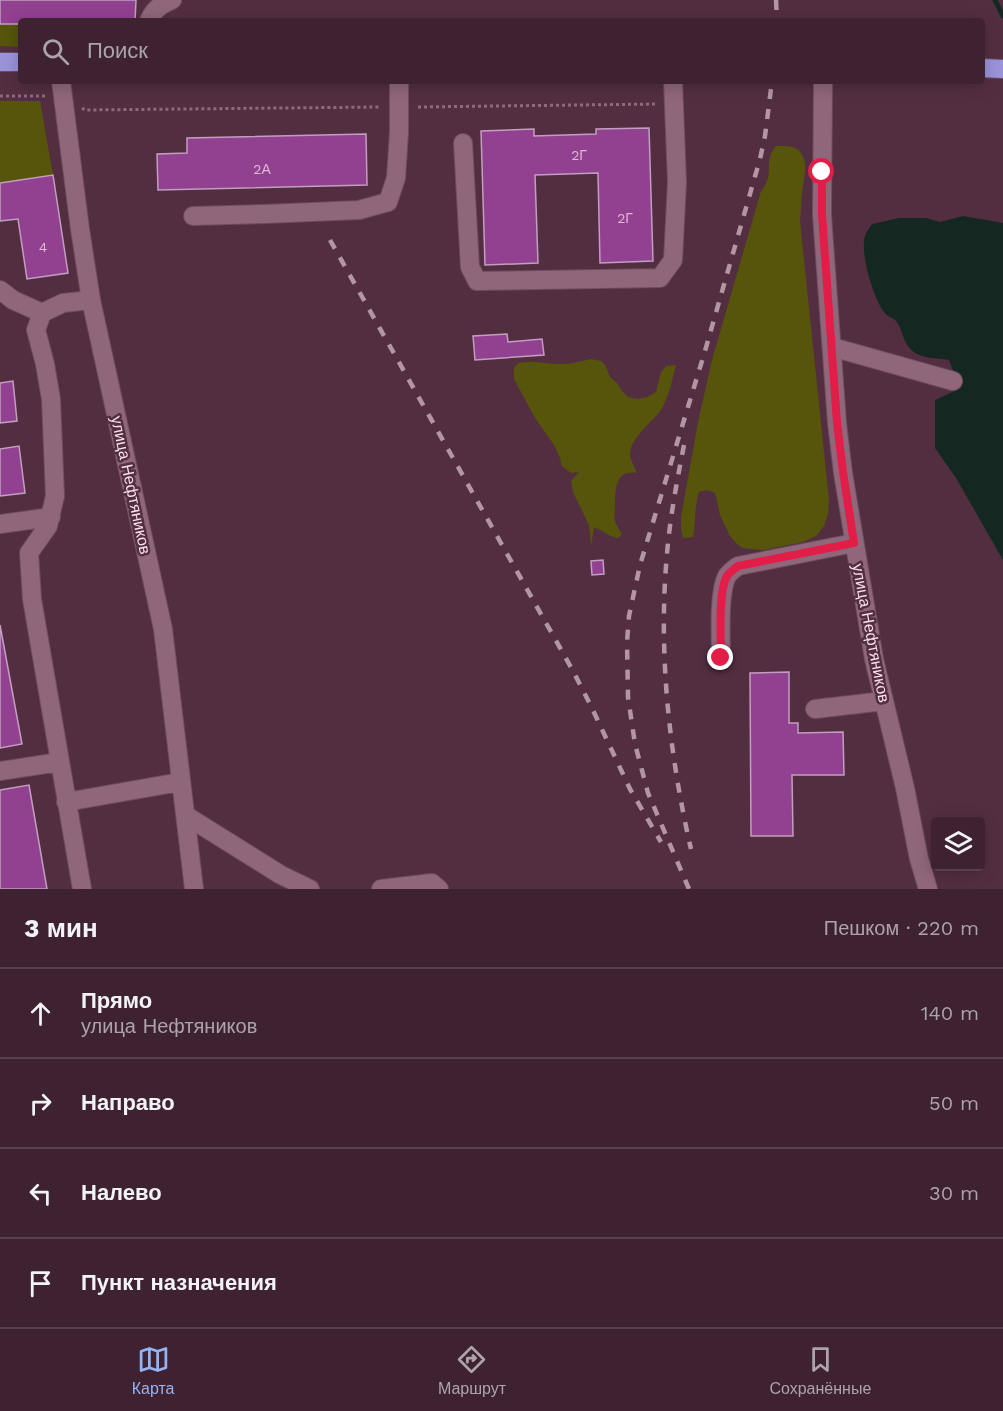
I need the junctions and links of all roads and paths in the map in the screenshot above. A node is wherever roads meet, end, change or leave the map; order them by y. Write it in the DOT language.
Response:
graph roads {
  1 [pos="172,0"];
  2 [pos="150,18"];
  3 [pos="0,62"];
  4 [pos="18,62"];
  5 [pos="1003,69"];
  6 [pos="985,73"];
  7 [pos="399,84"];
  8 [pos="673,84"];
  9 [pos="823,84"];
  10 [pos="62,88"];
  11 [pos="0,96"];
  12 [pos="674,104"];
  13 [pos="399,107"];
  14 [pos="463,143"];
  15 [pos="193,216"];
  16 [pos="0,290"];
  17 [pos="91,300"];
  18 [pos="42,313"];
  19 [pos="832,346"];
  20 [pos="953,381"];
  21 [pos="51,517"];
  22 [pos="0,524"];
  23 [pos="854,543"];
  24 [pos="721,658"];
  25 [pos="884,701"];
  26 [pos="815,709"];
  27 [pos="59,762"];
  28 [pos="0,771"];
  29 [pos="180,782"];
  30 [pos="66,802"];
  31 [pos="185,815"];
  32 [pos="82,889"];
  33 [pos="194,889"];
  34 [pos="310,889"];
  35 [pos="381,889"];
  36 [pos="439,889"];
  37 [pos="928,889"];
  1 -- 2 [label="street"];
  3 -- 4 [label="highway"];
  5 -- 6 [label="highway"];
  7 -- 13 [label="street"];
  8 -- 12 [label="street"];
  9 -- 19 [label="street, улица Нефтяников"];
  10 -- 11 [label="path"];
  10 -- 13 [label="path"];
  10 -- 17 [label="street, улица Нефтяников"];
  12 -- 13 [label="path"];
  12 -- 14 [label="street"];
  13 -- 15 [label="street"];
  16 -- 18 [label="street"];
  17 -- 18 [label="street"];
  17 -- 29 [label="street, улица Нефтяников"];
  18 -- 21 [label="street"];
  19 -- 20 [label="street"];
  19 -- 23 [label="street, улица Нефтяников"];
  21 -- 22 [label="street"];
  21 -- 27 [label="street"];
  23 -- 24 [label="street"];
  23 -- 25 [label="street, улица Нефтяников"];
  25 -- 26 [label="street"];
  25 -- 37 [label="street, улица Нефтяников"];
  27 -- 28 [label="street"];
  27 -- 30 [label="street"];
  29 -- 30 [label="street"];
  29 -- 31 [label="street, улица Нефтяников"];
  30 -- 32 [label="street"];
  31 -- 33 [label="street, улица Нефтяников"];
  31 -- 34 [label="street"];
  35 -- 36 [label="street"];
}
